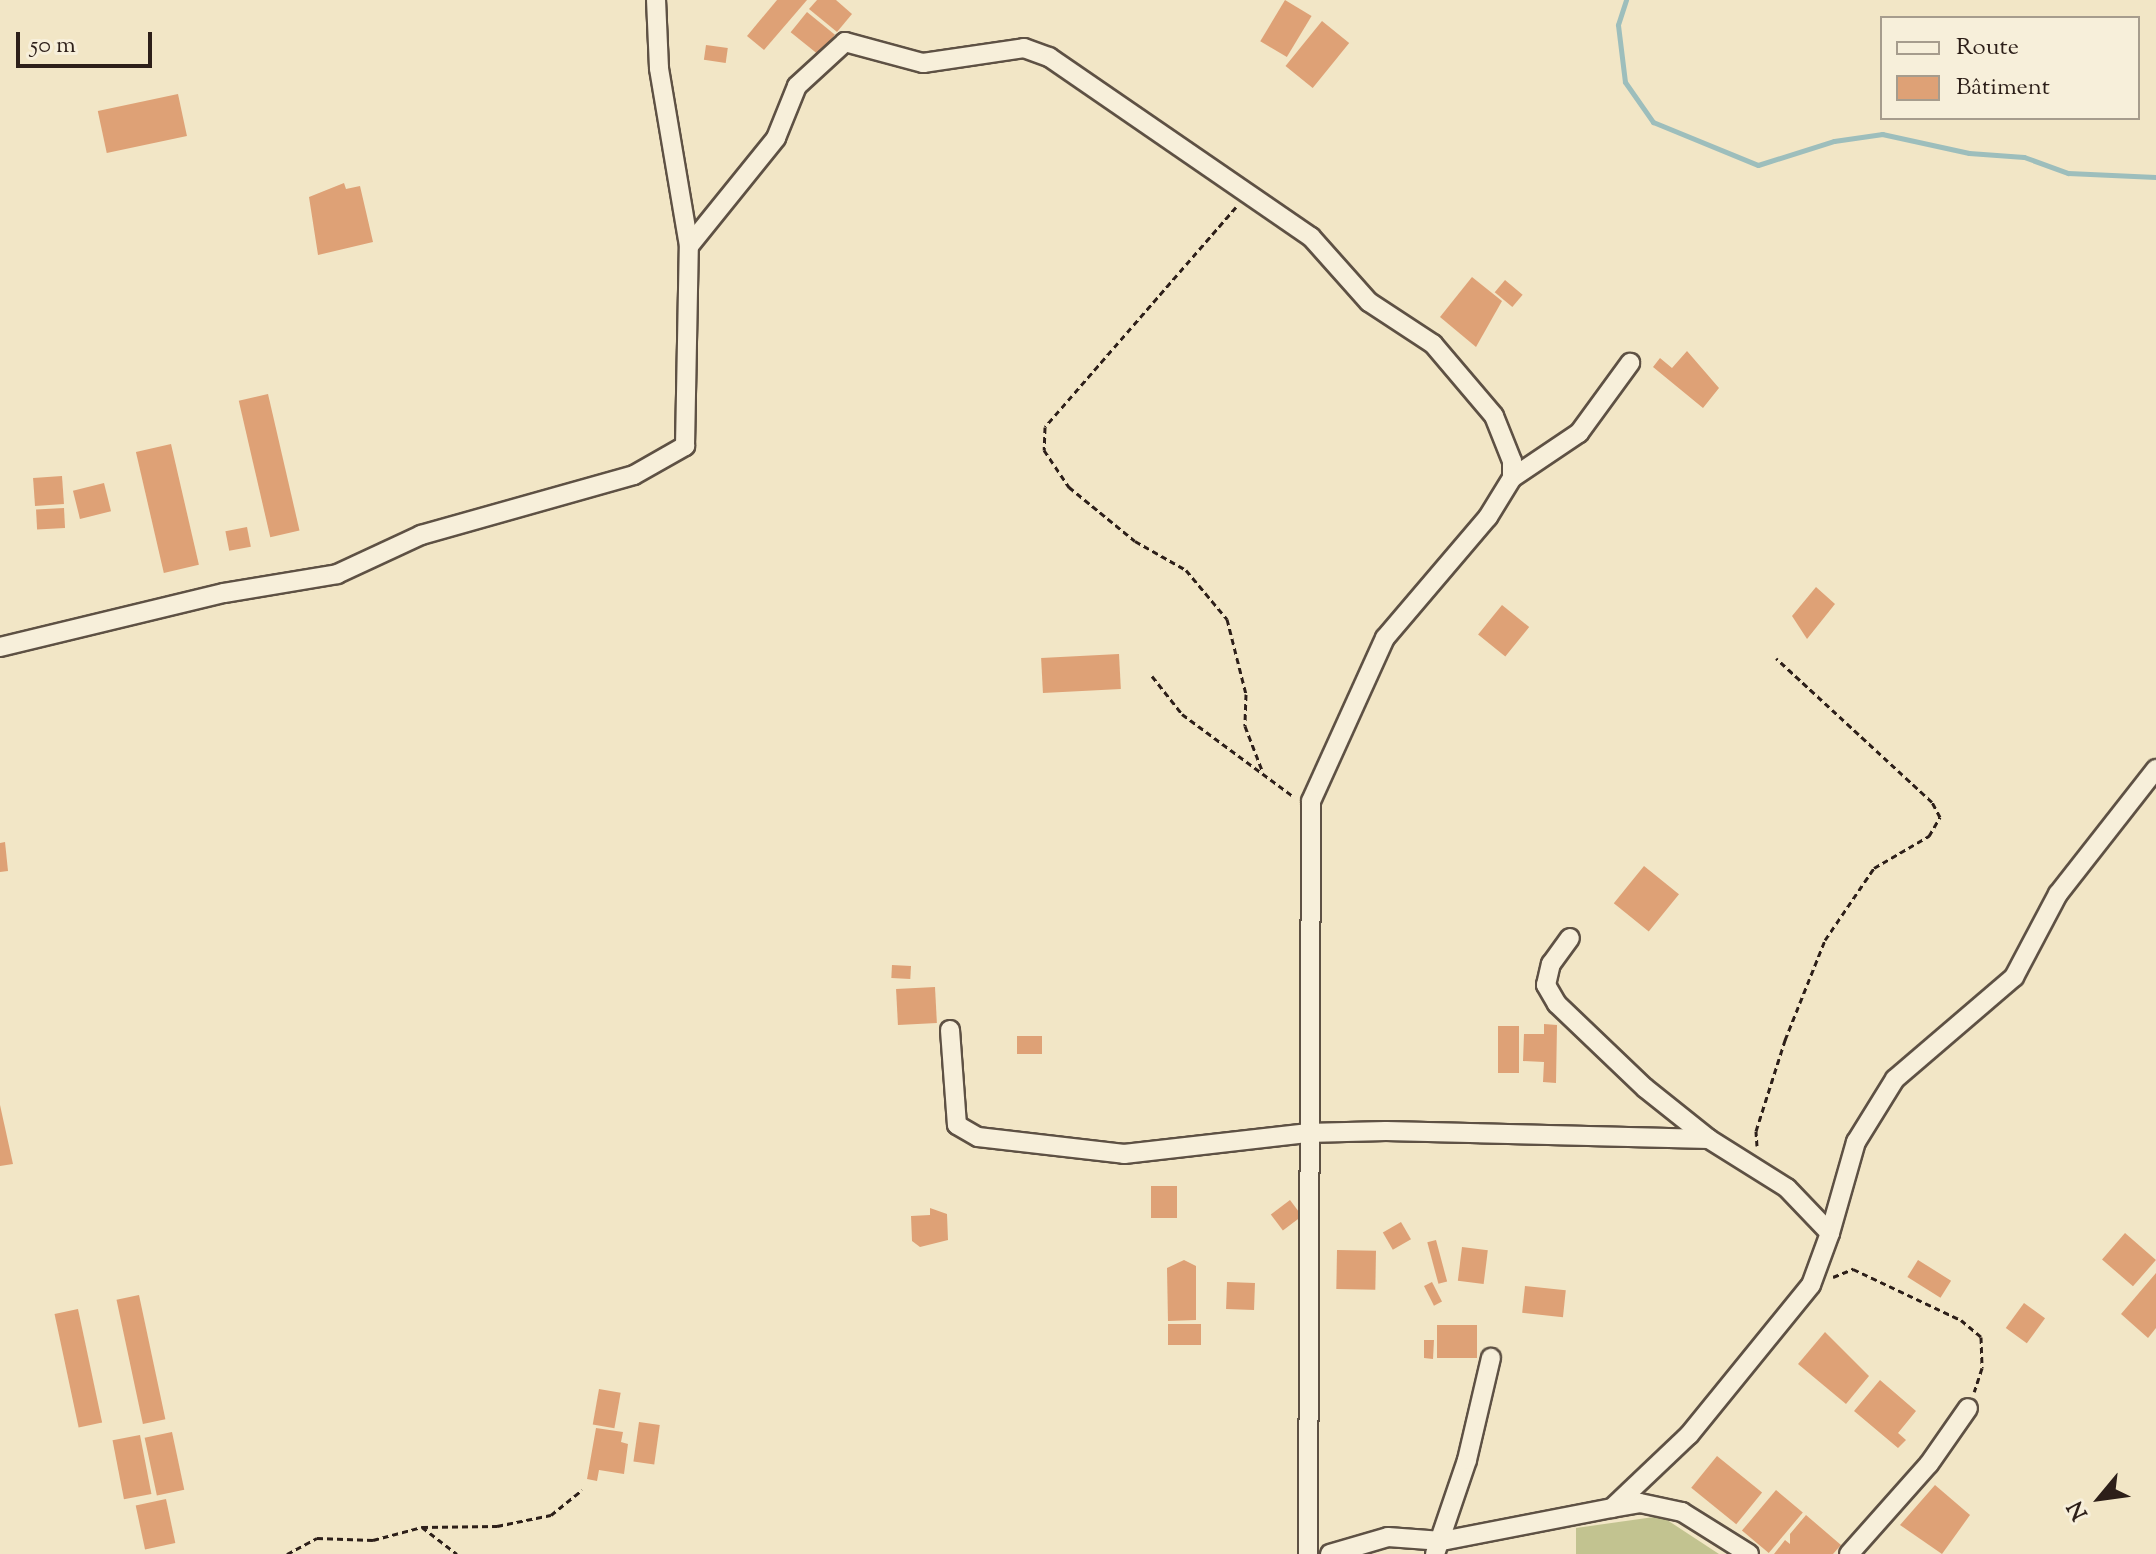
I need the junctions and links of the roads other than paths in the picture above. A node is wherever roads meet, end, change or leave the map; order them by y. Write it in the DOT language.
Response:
graph roads {
  1 [pos="656,0"];
  2 [pos="689,246"];
  3 [pos="1630,363"];
  4 [pos="1512,478"];
  5 [pos="0,647"];
  6 [pos="2156,769"];
  7 [pos="1570,938"];
  8 [pos="950,1030"];
  9 [pos="1307,1133"];
  10 [pos="1709,1139"];
  11 [pos="1830,1233"];
  12 [pos="1491,1358"];
  13 [pos="1968,1408"];
  14 [pos="1612,1508"];
  15 [pos="1439,1547"];
  16 [pos="1308,1554"];
  17 [pos="1330,1554"];
  18 [pos="1749,1554"];
  19 [pos="1849,1554"];
  1 -- 2 [label="street"];
  2 -- 4 [label="street"];
  2 -- 5 [label="street"];
  3 -- 4 [label="street"];
  4 -- 9 [label="street"];
  6 -- 11 [label="street"];
  7 -- 10 [label="street"];
  8 -- 9 [label="street"];
  9 -- 10 [label="street"];
  9 -- 16 [label="street"];
  10 -- 11 [label="street"];
  11 -- 14 [label="street"];
  12 -- 15 [label="street"];
  13 -- 19 [label="street"];
  14 -- 15 [label="street"];
  14 -- 18 [label="street"];
  15 -- 17 [label="street"];
}
